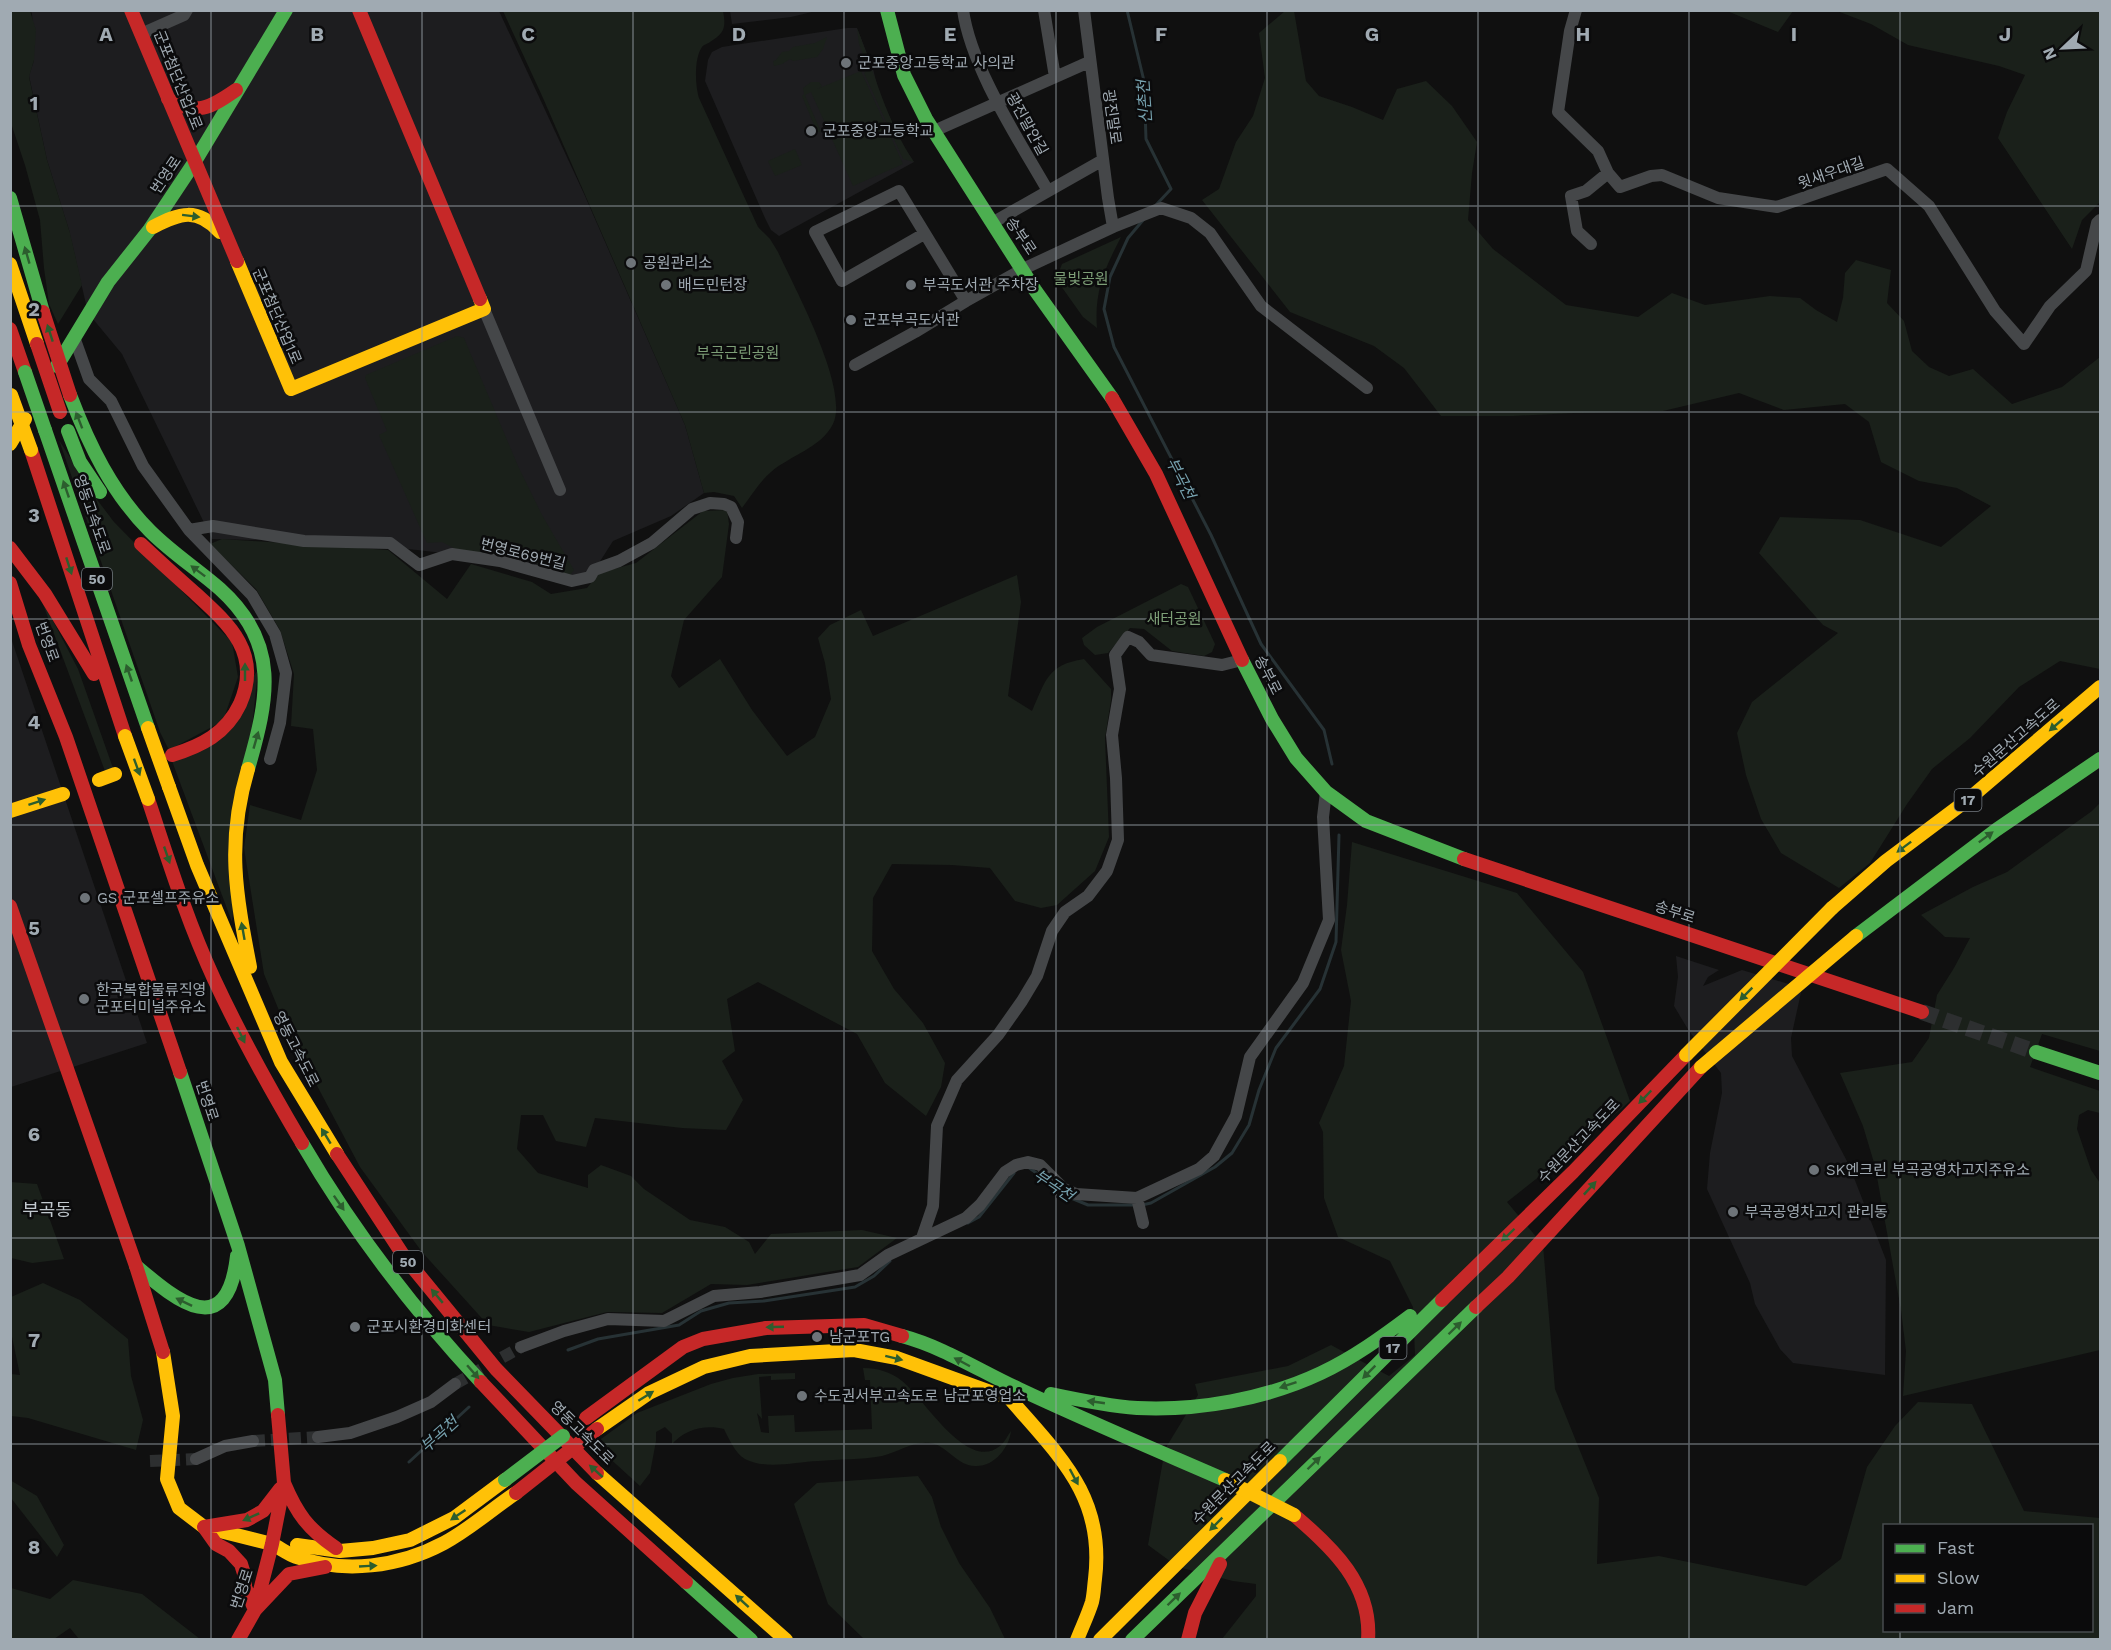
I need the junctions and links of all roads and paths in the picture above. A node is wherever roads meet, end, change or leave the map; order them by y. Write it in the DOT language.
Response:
graph roads {
  1 [pos="131,10"];
  2 [pos="187,10"];
  3 [pos="887,10"];
  4 [pos="963,10"];
  5 [pos="1044,10"];
  6 [pos="1084,10"];
  7 [pos="1576,10"];
  8 [pos="287,11"];
  9 [pos="358,13"];
  10 [pos="141,34"];
  11 [pos="1089,62"];
  12 [pos="1055,77"];
  13 [pos="240,88"];
  14 [pos="168,99"];
  15 [pos="998,103"];
  16 [pos="934,131"];
  17 [pos="1103,160"];
  18 [pos="194,163"];
  19 [pos="1608,173"];
  20 [pos="1048,191"];
  21 [pos="10,198"];
  22 [pos="2100,220"];
  23 [pos="992,223"];
  24 [pos="1119,225"];
  25 [pos="150,229"];
  26 [pos="924,234"];
  27 [pos="226,239"];
  28 [pos="1591,244"];
  29 [pos="10,264"];
  30 [pos="1023,269"];
  31 [pos="966,301"];
  32 [pos="484,309"];
  33 [pos="10,329"];
  34 [pos="74,337"];
  35 [pos="855,365"];
  36 [pos="1367,388"];
  37 [pos="11,394"];
  38 [pos="10,444"];
  39 [pos="560,490"];
  40 [pos="110,507"];
  41 [pos="189,530"];
  42 [pos="133,535"];
  43 [pos="736,538"];
  44 [pos="10,548"];
  45 [pos="10,583"];
  46 [pos="1242,660"];
  47 [pos="2100,687"];
  48 [pos="119,720"];
  49 [pos="172,756"];
  50 [pos="270,759"];
  51 [pos="2100,759"];
  52 [pos="115,774"];
  53 [pos="99,780"];
  54 [pos="1326,792"];
  55 [pos="63,794"];
  56 [pos="10,811"];
  57 [pos="10,906"];
  58 [pos="258,1010"];
  59 [pos="1922,1012"];
  60 [pos="2036,1052"];
  61 [pos="2100,1074"];
  62 [pos="1137,1198"];
  63 [pos="1143,1223"];
  64 [pos="922,1238"];
  65 [pos="238,1246"];
  66 [pos="1478,1264"];
  67 [pos="136,1266"];
  68 [pos="521,1347"];
  69 [pos="455,1384"];
  70 [pos="1013,1393"];
  71 [pos="318,1437"];
  72 [pos="253,1441"];
  73 [pos="196,1459"];
  74 [pos="284,1483"];
  75 [pos="1291,1519"];
  76 [pos="204,1527"];
  77 [pos="1231,1543"];
  78 [pos="272,1544"];
  79 [pos="340,1551"];
  80 [pos="328,1566"];
  81 [pos="255,1610"];
  82 [pos="238,1640"];
  83 [pos="751,1640"];
  84 [pos="786,1640"];
  85 [pos="1077,1640"];
  86 [pos="1100,1640"];
  87 [pos="1132,1640"];
  88 [pos="1188,1640"];
  89 [pos="1356,1640"];
  90 [pos="1368,1640"];
  1 -- 10 [label="main road, 군포첨단산업2로"];
  2 -- 10 [label="street"];
  3 -- 16 [label="main road, 송부로"];
  4 -- 15 [label="street, 광진말안길"];
  5 -- 12 [label="street"];
  6 -- 11 [label="street, 광진말로"];
  7 -- 19 [label="street"];
  8 -- 13 [label="main road, 번영로"];
  9 -- 32 [label="main road"];
  10 -- 14 [label="main road, 군포첨단산업2로"];
  11 -- 12 [label="street"];
  11 -- 17 [label="street, 광진말로"];
  12 -- 15 [label="street"];
  13 -- 14 [label="main road"];
  13 -- 18 [label="main road, 번영로"];
  14 -- 18 [label="main road, 군포첨단산업2로"];
  15 -- 16 [label="street"];
  15 -- 20 [label="street, 광진말안길"];
  16 -- 23 [label="main road, 송부로"];
  17 -- 20 [label="street"];
  17 -- 24 [label="street, 광진말로"];
  18 -- 25 [label="main road, 번영로"];
  18 -- 27 [label="main road, 군포첨단산업1로"];
  19 -- 22 [label="street, 윗새우대길"];
  19 -- 28 [label="street"];
  20 -- 23 [label="street"];
  58 -- 21 [label="main road, one-way, bridge"];
  23 -- 30 [label="main road, 송부로"];
  24 -- 30 [label="street"];
  24 -- 36 [label="street"];
  25 -- 27 [label="main road, one-way"];
  25 -- 34 [label="main road, 번영로"];
  26 -- 26 [label="street"];
  26 -- 31 [label="street"];
  27 -- 32 [label="main road, 군포첨단산업1로"];
  29 -- 40 [label="main road, bridge"];
  30 -- 31 [label="street"];
  30 -- 46 [label="main road, 송부로"];
  31 -- 35 [label="street"];
  32 -- 39 [label="street"];
  58 -- 33 [label="main road, 영동고속도로 / 50, one-way, bridge"];
  34 -- 38 [label="main road, 번영로"];
  34 -- 41 [label="street"];
  37 -- 48 [label="main road, 50, one-way, bridge"];
  41 -- 43 [label="street, 번영로69번길"];
  41 -- 50 [label="street"];
  49 -- 42 [label="main road, one-way"];
  44 -- 48 [label="main road"];
  45 -- 65 [label="main road, 번영로"];
  46 -- 54 [label="main road, 송부로"];
  46 -- 64 [label="street"];
  47 -- 66 [label="main road, 수원문산고속도로 / 17, one-way, bridge"];
  48 -- 83 [label="main road, 50, one-way, bridge"];
  77 -- 51 [label="main road, 17, one-way, bridge"];
  52 -- 53 [label="main road"];
  54 -- 59 [label="main road, 송부로"];
  54 -- 62 [label="street"];
  56 -- 55 [label="main road, one-way"];
  57 -- 67 [label="main road"];
  84 -- 58 [label="main road, 영동고속도로 / 50, one-way"];
  60 -- 61 [label="main road"];
  62 -- 63 [label="street"];
  62 -- 64 [label="street"];
  64 -- 68 [label="street"];
  65 -- 67 [label="main road, one-way"];
  65 -- 74 [label="main road, 번영로"];
  66 -- 70 [label="main road, one-way"];
  66 -- 86 [label="main road, 수원문산고속도로 / 17, one-way"];
  67 -- 76 [label="main road"];
  69 -- 71 [label="street"];
  70 -- 75 [label="main road"];
  70 -- 79 [label="main road, one-way, bridge"];
  80 -- 70 [label="main road, one-way, bridge"];
  70 -- 85 [label="main road, one-way"];
  72 -- 73 [label="street"];
  74 -- 76 [label="main road, one-way"];
  74 -- 78 [label="main road, 번영로"];
  74 -- 79 [label="main road"];
  75 -- 89 [label="main road"];
  75 -- 90 [label="main road"];
  76 -- 78 [label="main road"];
  76 -- 81 [label="main road"];
  87 -- 77 [label="main road, 17, one-way"];
  77 -- 88 [label="main road"];
  78 -- 79 [label="main road"];
  78 -- 80 [label="main road"];
  78 -- 81 [label="main road, 번영로"];
  80 -- 81 [label="main road"];
  81 -- 82 [label="main road, 번영로"];
}
